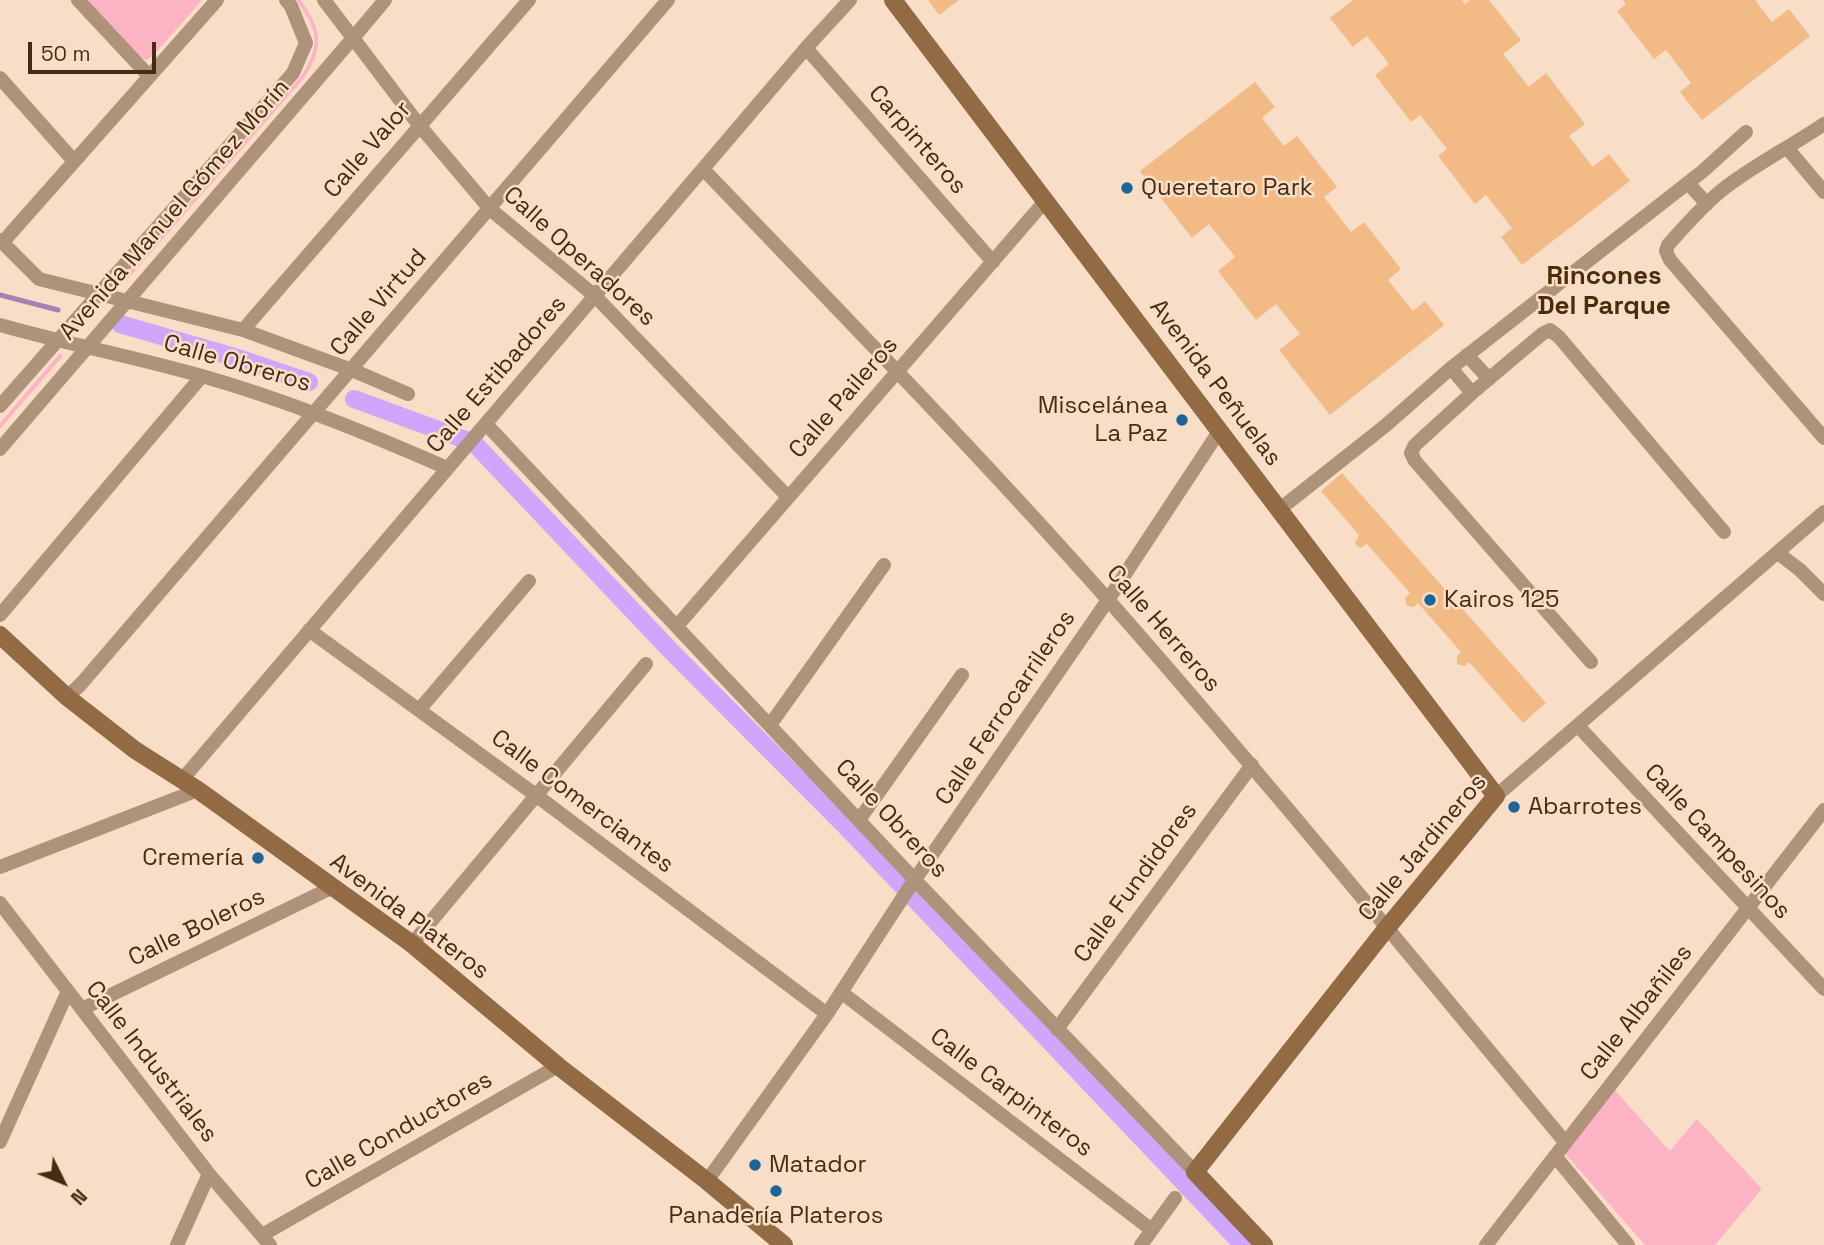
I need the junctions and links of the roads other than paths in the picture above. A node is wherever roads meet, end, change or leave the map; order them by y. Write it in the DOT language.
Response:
graph roads {
  1 [pos="78,0"];
  2 [pos="217,0"];
  3 [pos="286,0"];
  4 [pos="324,0"];
  5 [pos="385,0"];
  6 [pos="529,0"];
  7 [pos="668,0"];
  8 [pos="850,0"];
  9 [pos="893,0"];
  10 [pos="353,38"];
  11 [pos="806,48"];
  12 [pos="149,76"];
  13 [pos="0,78"];
  14 [pos="1824,124"];
  15 [pos="419,125"];
  16 [pos="1746,132"];
  17 [pos="1788,149"];
  18 [pos="74,161"];
  19 [pos="703,169"];
  20 [pos="1703,171"];
  21 [pos="1688,183"];
  22 [pos="1723,190"];
  23 [pos="1824,192"];
  24 [pos="1046,200"];
  25 [pos="1707,204"];
  26 [pos="490,209"];
  27 [pos="1,242"];
  28 [pos="993,262"];
  29 [pos="99,294"];
  30 [pos="595,296"];
  31 [pos="127,301"];
  32 [pos="0,324"];
  33 [pos="243,330"];
  34 [pos="57,341"];
  35 [pos="86,349"];
  36 [pos="1467,355"];
  37 [pos="1451,368"];
  38 [pos="352,370"];
  39 [pos="897,372"];
  40 [pos="202,376"];
  41 [pos="1489,379"];
  42 [pos="1472,393"];
  43 [pos="408,394"];
  44 [pos="0,406"];
  45 [pos="315,413"];
  46 [pos="484,426"];
  47 [pos="1220,430"];
  48 [pos="1824,438"];
  49 [pos="0,449"];
  50 [pos="447,468"];
  51 [pos="788,497"];
  52 [pos="1280,509"];
  53 [pos="1824,512"];
  54 [pos="1724,533"];
  55 [pos="1778,553"];
  56 [pos="884,565"];
  57 [pos="529,581"];
  58 [pos="1824,594"];
  59 [pos="1108,600"];
  60 [pos="0,615"];
  61 [pos="677,626"];
  62 [pos="309,630"];
  63 [pos="1,637"];
  64 [pos="1591,662"];
  65 [pos="646,664"];
  66 [pos="962,675"];
  67 [pos="67,697"];
  68 [pos="419,710"];
  69 [pos="770,725"];
  70 [pos="1577,726"];
  71 [pos="1252,765"];
  72 [pos="181,780"];
  73 [pos="198,790"];
  74 [pos="537,796"];
  75 [pos="1496,796"];
  76 [pos="1824,810"];
  77 [pos="859,820"];
  78 [pos="0,867"];
  79 [pos="912,884"];
  80 [pos="331,888"];
  81 [pos="0,903"];
  82 [pos="1747,908"];
  83 [pos="1386,929"];
  84 [pos="412,944"];
  85 [pos="1824,989"];
  86 [pos="68,991"];
  87 [pos="841,992"];
  88 [pos="82,1009"];
  89 [pos="827,1014"];
  90 [pos="1057,1029"];
  91 [pos="558,1066"];
  92 [pos="0,1142"];
  93 [pos="1565,1142"];
  94 [pos="1555,1156"];
  95 [pos="1195,1172"];
  96 [pos="209,1174"];
  97 [pos="708,1181"];
  98 [pos="1175,1198"];
  99 [pos="1152,1230"];
  100 [pos="266,1240"];
  101 [pos="177,1245"];
  102 [pos="784,1245"];
  103 [pos="1141,1245"];
  104 [pos="1264,1245"];
  105 [pos="1486,1245"];
  106 [pos="1628,1245"];
  1 -- 12 [label="street"];
  2 -- 12 [label="street"];
  3 -- 29 [label="street, Avenida Manuel Gómez Morín"];
  4 -- 10 [label="street"];
  5 -- 10 [label="street, Avenida Manuel Gómez Morín"];
  6 -- 15 [label="street, Calle Valor"];
  7 -- 26 [label="street, Calle Virtud"];
  8 -- 11 [label="street, Calle Estibadores"];
  9 -- 24 [label="street, Avenida Peñuelas"];
  10 -- 15 [label="street, Calle Operadores"];
  10 -- 31 [label="street, Avenida Manuel Gómez Morín"];
  11 -- 19 [label="street, Calle Estibadores"];
  11 -- 28 [label="street, Carpinteros"];
  12 -- 18 [label="street"];
  13 -- 18 [label="street"];
  14 -- 17 [label="street"];
  15 -- 26 [label="street, Calle Operadores"];
  15 -- 33 [label="street, Calle Valor"];
  16 -- 20 [label="street"];
  17 -- 22 [label="street"];
  17 -- 23 [label="street"];
  18 -- 27 [label="street"];
  19 -- 30 [label="street, Calle Estibadores"];
  19 -- 39 [label="street, Calle Herreros"];
  20 -- 21 [label="street"];
  20 -- 22 [label="street"];
  21 -- 25 [label="street"];
  21 -- 36 [label="street"];
  22 -- 25 [label="street"];
  24 -- 28 [label="street, Calle Paileros"];
  24 -- 47 [label="street, Avenida Peñuelas"];
  25 -- 48 [label="street"];
  26 -- 30 [label="street, Calle Operadores"];
  26 -- 38 [label="street, Calle Virtud"];
  27 -- 29 [label="street, Calle Obreros"];
  28 -- 39 [label="street, Calle Paileros"];
  29 -- 31 [label="street, Calle Obreros"];
  29 -- 34 [label="street, Avenida Manuel Gómez Morín"];
  30 -- 46 [label="street, Calle Estibadores"];
  30 -- 51 [label="street, Calle Operadores"];
  31 -- 33 [label="street, Calle Obreros"];
  31 -- 35 [label="street, Avenida Manuel Gómez Morín"];
  32 -- 34 [label="street, Calle Obreros"];
  33 -- 38 [label="street, Calle Obreros"];
  34 -- 35 [label="street, Calle Obreros"];
  34 -- 44 [label="street, Avenida Manuel Gómez Morín"];
  35 -- 40 [label="street, Calle Obreros"];
  35 -- 49 [label="street, Avenida Manuel Gómez Morín"];
  36 -- 37 [label="street"];
  36 -- 41 [label="street"];
  37 -- 42 [label="street"];
  37 -- 52 [label="street"];
  38 -- 43 [label="street, Calle Obreros"];
  38 -- 45 [label="street, Calle Virtud"];
  39 -- 51 [label="street, Calle Paileros"];
  39 -- 59 [label="street, Calle Herreros"];
  40 -- 45 [label="street, Calle Obreros"];
  40 -- 60 [label="street"];
  41 -- 42 [label="street"];
  41 -- 54 [label="street"];
  42 -- 64 [label="street"];
  45 -- 50 [label="street, Calle Obreros"];
  45 -- 67 [label="street, Calle Virtud"];
  46 -- 50 [label="street, Calle Estibadores"];
  46 -- 61 [label="street, Calle Obreros"];
  47 -- 52 [label="street, Avenida Peñuelas"];
  47 -- 59 [label="street, Calle Ferrocarrileros"];
  50 -- 62 [label="street, Calle Estibadores"];
  51 -- 61 [label="street, Calle Paileros"];
  52 -- 75 [label="street, Avenida Peñuelas"];
  53 -- 55 [label="street, Calle Jardineros"];
  55 -- 58 [label="street"];
  55 -- 70 [label="street, Calle Jardineros"];
  56 -- 69 [label="street"];
  57 -- 68 [label="street"];
  59 -- 71 [label="street, Calle Herreros"];
  59 -- 79 [label="street, Calle Ferrocarrileros"];
  61 -- 69 [label="street, Calle Obreros"];
  62 -- 68 [label="street, Calle Comerciantes"];
  62 -- 72 [label="street, Calle Estibadores"];
  63 -- 67 [label="street, Avenida Plateros"];
  65 -- 74 [label="street"];
  66 -- 77 [label="street"];
  67 -- 72 [label="street, Avenida Plateros"];
  68 -- 74 [label="street, Calle Comerciantes"];
  69 -- 77 [label="street, Calle Obreros"];
  70 -- 75 [label="street, Calle Jardineros"];
  70 -- 82 [label="street, Calle Campesinos"];
  71 -- 83 [label="street, Calle Herreros"];
  71 -- 90 [label="street, Calle Fundidores"];
  72 -- 73 [label="street, Avenida Plateros"];
  73 -- 78 [label="street"];
  73 -- 80 [label="street, Avenida Plateros"];
  74 -- 84 [label="street"];
  74 -- 89 [label="street, Calle Comerciantes"];
  75 -- 83 [label="street, Calle Jardineros"];
  76 -- 82 [label="street, Calle Albañiles"];
  77 -- 79 [label="street, Calle Obreros"];
  79 -- 87 [label="street, Calle Ferrocarrileros"];
  79 -- 90 [label="street, Calle Obreros"];
  80 -- 84 [label="street, Avenida Plateros"];
  80 -- 88 [label="street, Calle Boleros"];
  81 -- 86 [label="street, Calle Industriales"];
  82 -- 85 [label="street, Calle Campesinos"];
  82 -- 93 [label="street, Calle Albañiles"];
  83 -- 93 [label="street, Calle Herreros"];
  83 -- 95 [label="street, Calle Jardineros"];
  84 -- 91 [label="street, Avenida Plateros"];
  86 -- 88 [label="street, Calle Industriales"];
  86 -- 92 [label="street"];
  87 -- 89 [label="street, Calle Ferrocarrileros"];
  87 -- 99 [label="street, Calle Carpinteros"];
  88 -- 96 [label="street, Calle Industriales"];
  89 -- 97 [label="street, Calle Ferrocarrileros"];
  90 -- 95 [label="street, Calle Obreros"];
  91 -- 97 [label="street, Avenida Plateros"];
  91 -- 100 [label="street, Calle Conductores"];
  93 -- 94 [label="street, Calle Albañiles"];
  94 -- 105 [label="street, Calle Albañiles"];
  94 -- 106 [label="street"];
  95 -- 104 [label="street, Calle Obreros"];
  96 -- 100 [label="street, Calle Industriales"];
  96 -- 101 [label="street"];
  97 -- 102 [label="street, Avenida Plateros"];
  98 -- 99 [label="street"];
  99 -- 103 [label="street"];
}
